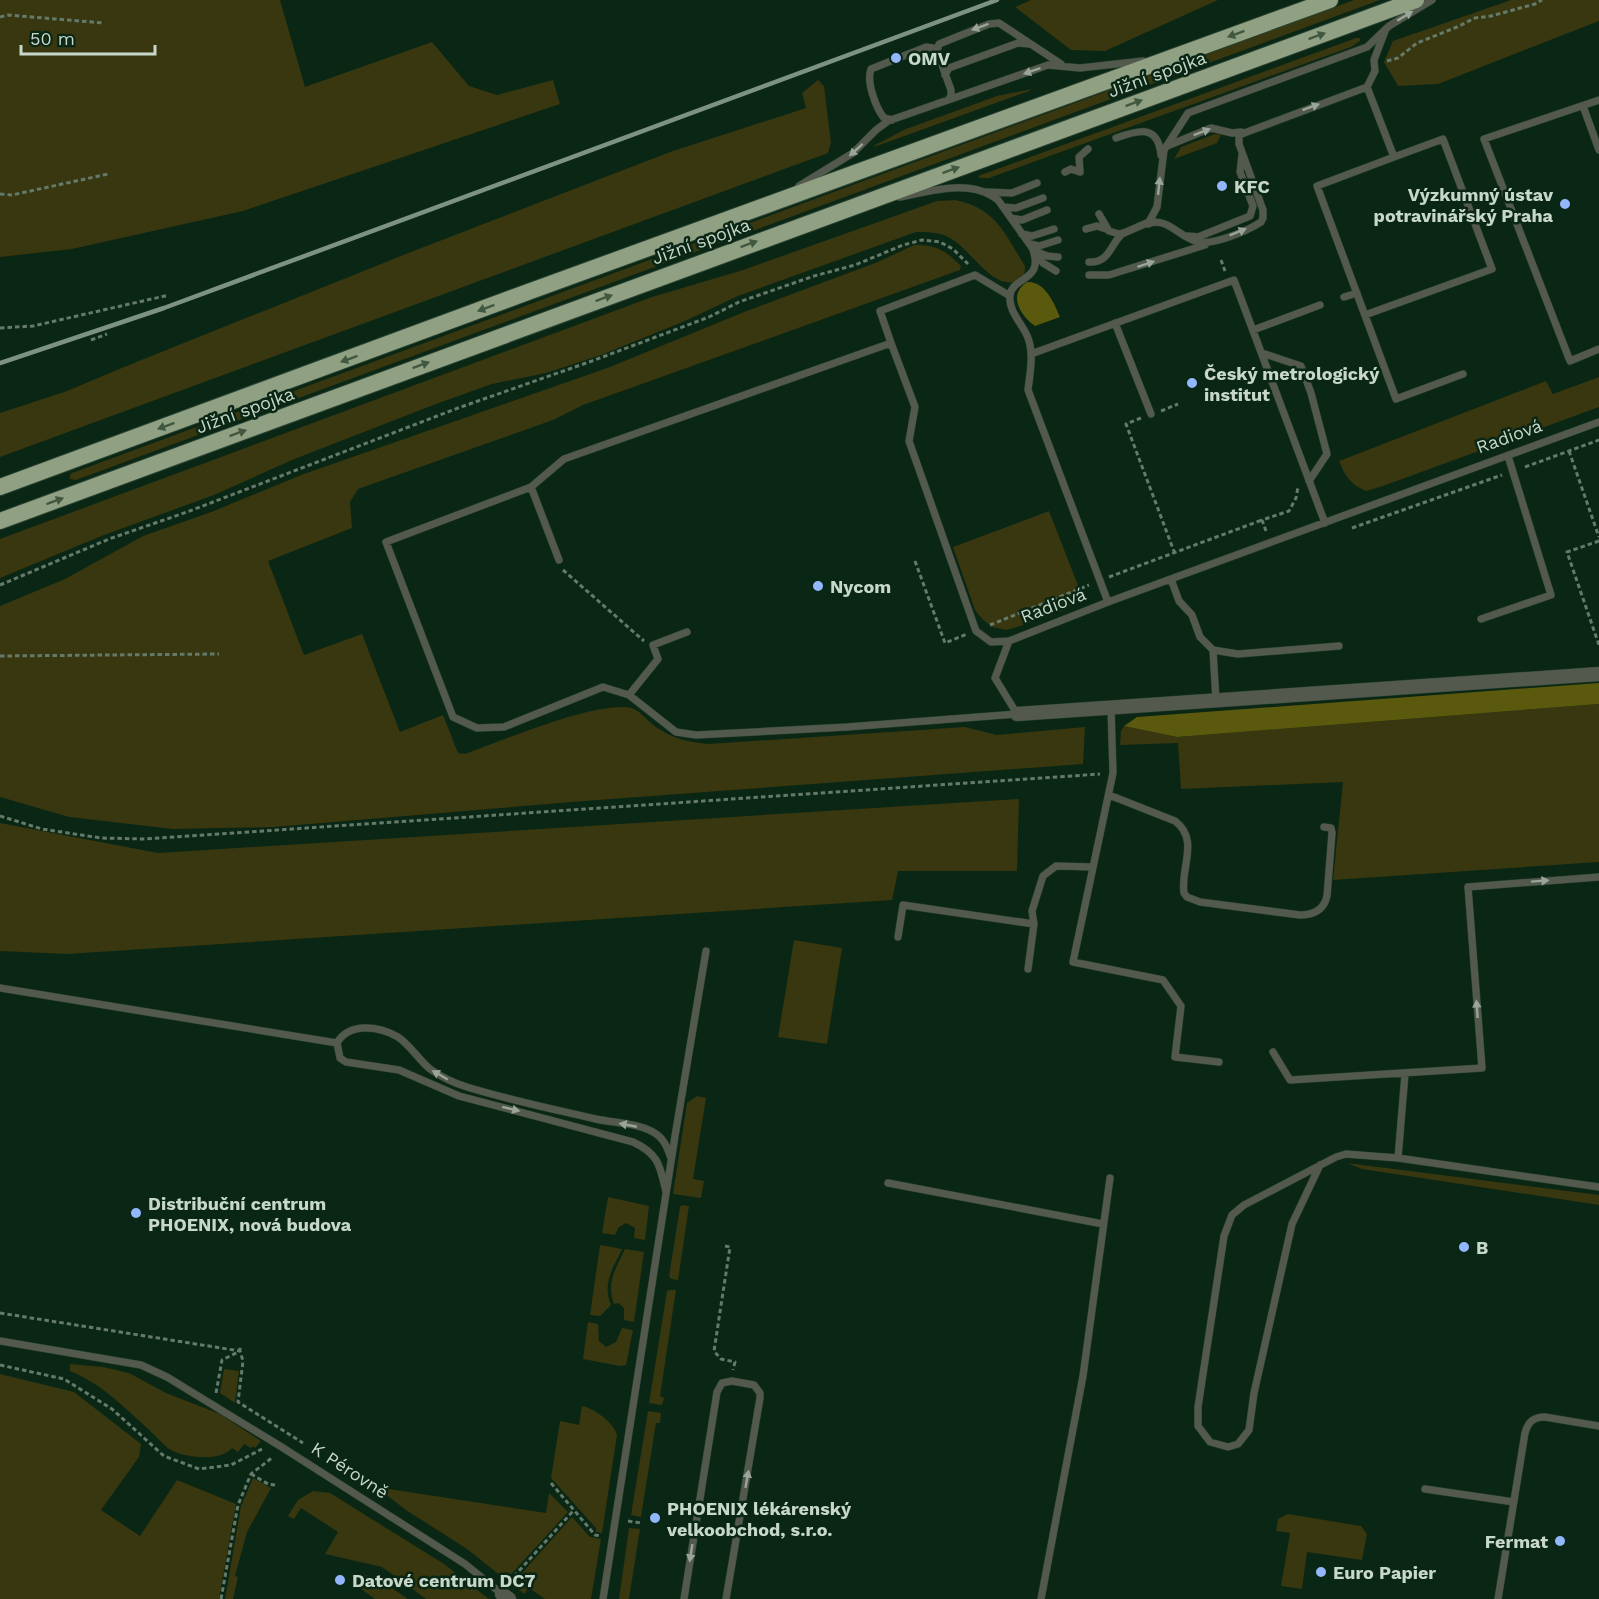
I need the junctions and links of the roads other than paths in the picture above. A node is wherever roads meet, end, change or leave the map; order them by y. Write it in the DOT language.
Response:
graph roads {
  1 [pos="1330,0"];
  2 [pos="1416,0"];
  3 [pos="1432,0"];
  4 [pos="1389,26"];
  5 [pos="1032,45"];
  6 [pos="937,51"];
  7 [pos="1172,57"];
  8 [pos="1067,66"];
  9 [pos="945,75"];
  10 [pos="1367,87"];
  11 [pos="947,100"];
  12 [pos="1599,100"];
  13 [pos="1583,106"];
  14 [pos="892,120"];
  15 [pos="1243,132"];
  16 [pos="1116,138"];
  17 [pos="1088,149"];
  18 [pos="1599,150"];
  19 [pos="1242,152"];
  20 [pos="1163,154"];
  21 [pos="1394,157"];
  22 [pos="1065,172"];
  23 [pos="1037,183"];
  24 [pos="984,192"];
  25 [pos="1043,198"];
  26 [pos="856,205"];
  27 [pos="766,206"];
  28 [pos="1001,206"];
  29 [pos="1047,210"];
  30 [pos="1097,215"];
  31 [pos="1009,216"];
  32 [pos="1145,225"];
  33 [pos="1054,229"];
  34 [pos="1086,229"];
  35 [pos="1108,231"];
  36 [pos="1124,233"];
  37 [pos="1022,234"];
  38 [pos="1180,234"];
  39 [pos="1058,240"];
  40 [pos="1211,243"];
  41 [pos="1031,247"];
  42 [pos="1108,255"];
  43 [pos="1058,257"];
  44 [pos="1089,262"];
  45 [pos="1056,271"];
  46 [pos="1357,293"];
  47 [pos="1010,296"];
  48 [pos="1344,297"];
  49 [pos="1320,305"];
  50 [pos="1365,315"];
  51 [pos="1115,323"];
  52 [pos="1253,330"];
  53 [pos="891,343"];
  54 [pos="1599,349"];
  55 [pos="1262,353"];
  56 [pos="1031,354"];
  57 [pos="1463,374"];
  58 [pos="1151,414"];
  59 [pos="1599,422"];
  60 [pos="1508,456"];
  61 [pos="1309,482"];
  62 [pos="0,487"];
  63 [pos="531,487"];
  64 [pos="0,521"];
  65 [pos="1324,523"];
  66 [pos="559,560"];
  67 [pos="1171,579"];
  68 [pos="1108,602"];
  69 [pos="1480,619"];
  70 [pos="687,632"];
  71 [pos="1009,641"];
  72 [pos="1339,646"];
  73 [pos="1213,650"];
  74 [pos="1599,674"];
  75 [pos="629,695"];
  76 [pos="1216,701"];
  77 [pos="1111,708"];
  78 [pos="1017,714"];
  79 [pos="1109,795"];
  80 [pos="1324,827"];
  81 [pos="1093,867"];
  82 [pos="1599,877"];
  83 [pos="1034,924"];
  84 [pos="898,937"];
  85 [pos="706,951"];
  86 [pos="1028,969"];
  87 [pos="0,988"];
  88 [pos="337,1043"];
  89 [pos="1273,1052"];
  90 [pos="1219,1062"];
  91 [pos="1405,1074"];
  92 [pos="671,1158"];
  93 [pos="1398,1158"];
  94 [pos="1320,1165"];
  95 [pos="1110,1178"];
  96 [pos="888,1183"];
  97 [pos="1599,1187"];
  98 [pos="666,1192"];
  99 [pos="1103,1224"];
  100 [pos="0,1341"];
  101 [pos="1599,1426"];
  102 [pos="1425,1489"];
  103 [pos="1514,1502"];
  104 [pos="504,1595"];
  105 [pos="603,1599"];
  106 [pos="684,1599"];
  107 [pos="726,1599"];
  108 [pos="1041,1599"];
  109 [pos="1498,1599"];
  1 -- 7 [label="highway, Jižní spojka, one-way"];
  26 -- 2 [label="highway, Jižní spojka, one-way"];
  4 -- 3 [label="lane, one-way"];
  4 -- 10 [label="lane"];
  4 -- 20 [label="lane"];
  5 -- 6 [label="lane, one-way"];
  5 -- 8 [label="lane"];
  5 -- 9 [label="lane"];
  6 -- 9 [label="lane"];
  6 -- 14 [label="lane"];
  7 -- 8 [label="lane"];
  7 -- 27 [label="highway, Jižní spojka"];
  8 -- 11 [label="lane, one-way"];
  9 -- 11 [label="lane"];
  15 -- 10 [label="lane, one-way"];
  10 -- 21 [label="lane"];
  11 -- 14 [label="lane"];
  12 -- 13 [label="lane"];
  13 -- 18 [label="lane"];
  13 -- 54 [label="lane"];
  14 -- 27 [label="lane, one-way"];
  15 -- 19 [label="lane"];
  20 -- 15 [label="lane, one-way"];
  16 -- 20 [label="lane"];
  17 -- 22 [label="lane"];
  19 -- 38 [label="lane"];
  40 -- 19 [label="lane, one-way"];
  32 -- 20 [label="lane, one-way"];
  21 -- 46 [label="lane"];
  21 -- 50 [label="lane"];
  23 -- 24 [label="lane"];
  24 -- 26 [label="lane"];
  24 -- 28 [label="lane"];
  25 -- 28 [label="lane"];
  64 -- 26 [label="highway, Jižní spojka, one-way"];
  27 -- 62 [label="highway, Jižní spojka, one-way"];
  28 -- 31 [label="lane"];
  29 -- 31 [label="lane"];
  30 -- 35 [label="lane"];
  31 -- 37 [label="lane"];
  32 -- 36 [label="lane"];
  32 -- 38 [label="lane"];
  33 -- 37 [label="lane"];
  34 -- 35 [label="lane"];
  35 -- 36 [label="lane"];
  36 -- 42 [label="lane"];
  37 -- 41 [label="lane"];
  38 -- 40 [label="lane"];
  39 -- 41 [label="lane"];
  42 -- 40 [label="lane, one-way"];
  41 -- 43 [label="lane"];
  41 -- 45 [label="lane"];
  41 -- 47 [label="lane"];
  42 -- 44 [label="lane"];
  46 -- 48 [label="lane"];
  46 -- 50 [label="lane"];
  47 -- 53 [label="lane"];
  47 -- 56 [label="lane"];
  49 -- 52 [label="lane"];
  50 -- 57 [label="lane"];
  51 -- 52 [label="lane"];
  51 -- 56 [label="lane"];
  51 -- 58 [label="lane"];
  52 -- 55 [label="lane"];
  53 -- 63 [label="lane"];
  53 -- 71 [label="lane"];
  55 -- 61 [label="lane"];
  55 -- 61 [label="lane"];
  56 -- 68 [label="lane"];
  59 -- 60 [label="lane, Radiová"];
  60 -- 65 [label="lane, Radiová"];
  60 -- 69 [label="lane"];
  61 -- 65 [label="lane"];
  63 -- 66 [label="lane"];
  63 -- 75 [label="lane"];
  65 -- 67 [label="lane, Radiová"];
  67 -- 68 [label="lane, Radiová"];
  67 -- 73 [label="lane"];
  68 -- 71 [label="lane, Radiová"];
  70 -- 75 [label="lane"];
  71 -- 78 [label="lane, Radiová"];
  72 -- 73 [label="lane"];
  73 -- 76 [label="lane"];
  74 -- 76 [label="street"];
  75 -- 78 [label="lane"];
  76 -- 77 [label="street"];
  77 -- 78 [label="street"];
  77 -- 79 [label="lane"];
  79 -- 80 [label="lane"];
  79 -- 81 [label="lane"];
  81 -- 83 [label="lane"];
  81 -- 90 [label="lane"];
  91 -- 82 [label="lane, one-way"];
  83 -- 84 [label="lane"];
  83 -- 86 [label="lane"];
  85 -- 92 [label="lane"];
  87 -- 88 [label="lane"];
  92 -- 88 [label="lane, one-way"];
  88 -- 98 [label="lane, one-way"];
  89 -- 91 [label="lane"];
  91 -- 93 [label="lane"];
  92 -- 98 [label="lane"];
  93 -- 94 [label="lane"];
  93 -- 97 [label="lane"];
  94 -- 94 [label="lane"];
  95 -- 99 [label="lane"];
  96 -- 99 [label="lane"];
  98 -- 105 [label="lane"];
  99 -- 108 [label="lane"];
  100 -- 104 [label="lane, K Pérovně"];
  101 -- 103 [label="lane"];
  102 -- 103 [label="lane"];
  103 -- 109 [label="lane"];
  107 -- 106 [label="lane, one-way"];
}
